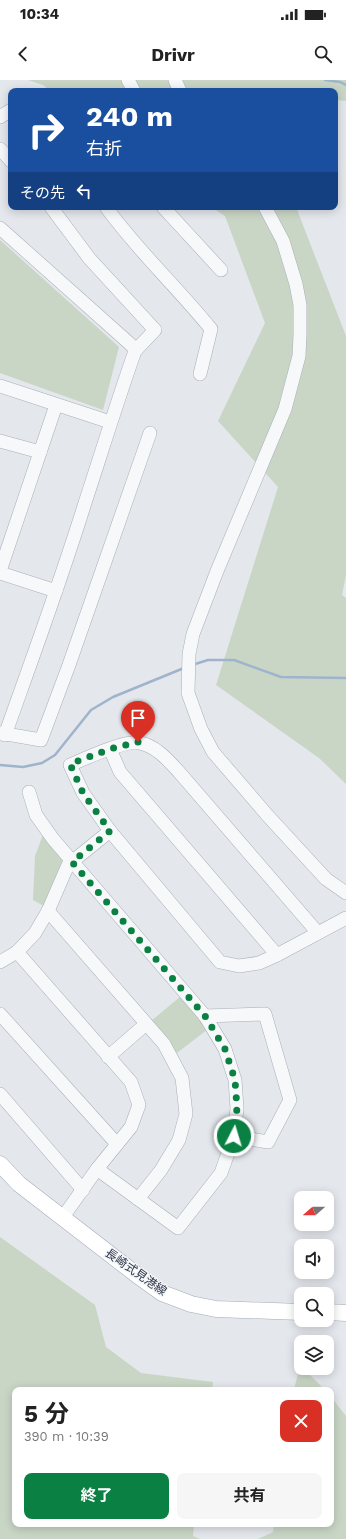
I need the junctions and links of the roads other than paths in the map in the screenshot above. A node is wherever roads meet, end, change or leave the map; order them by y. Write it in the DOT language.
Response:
graph roads {
  1 [pos="0,149"];
  2 [pos="8,158"];
  3 [pos="53,210"];
  4 [pos="108,210"];
  5 [pos="166,210"];
  6 [pos="267,210"];
  7 [pos="0,228"];
  8 [pos="221,270"];
  9 [pos="135,351"];
  10 [pos="200,374"];
  11 [pos="0,386"];
  12 [pos="56,405"];
  13 [pos="110,422"];
  14 [pos="150,433"];
  15 [pos="0,441"];
  16 [pos="40,452"];
  17 [pos="0,572"];
  18 [pos="56,591"];
  19 [pos="2,734"];
  20 [pos="110,749"];
  21 [pos="29,792"];
  22 [pos="110,831"];
  23 [pos="72,862"];
  24 [pos="346,893"];
  25 [pos="48,911"];
  26 [pos="346,918"];
  27 [pos="318,933"];
  28 [pos="17,952"];
  29 [pos="277,955"];
  30 [pos="0,962"];
  31 [pos="205,1016"];
  32 [pos="2,1021"];
  33 [pos="146,1024"];
  34 [pos="108,1057"];
  35 [pos="0,1094"];
  36 [pos="234,1136"];
  37 [pos="117,1144"];
  38 [pos="0,1164"];
  39 [pos="97,1169"];
  40 [pos="83,1190"];
  41 [pos="138,1199"];
  42 [pos="63,1217"];
  43 [pos="294,1312"];
  44 [pos="334,1312"];
  45 [pos="346,1313"];
  1 -- 2 [label="street"];
  3 -- 9 [label="street"];
  4 -- 10 [label="street"];
  5 -- 8 [label="street"];
  6 -- 24 [label="street"];
  7 -- 9 [label="street"];
  9 -- 13 [label="street"];
  11 -- 12 [label="street"];
  12 -- 13 [label="street"];
  12 -- 16 [label="street"];
  13 -- 18 [label="street"];
  14 -- 19 [label="street"];
  15 -- 16 [label="street"];
  16 -- 17 [label="street"];
  17 -- 18 [label="street"];
  18 -- 19 [label="street"];
  20 -- 22 [label="street"];
  20 -- 27 [label="street"];
  20 -- 29 [label="street"];
  21 -- 23 [label="street"];
  22 -- 23 [label="street"];
  22 -- 29 [label="street"];
  23 -- 25 [label="street"];
  23 -- 31 [label="street"];
  25 -- 28 [label="street"];
  25 -- 33 [label="street"];
  26 -- 27 [label="street"];
  27 -- 29 [label="street"];
  28 -- 30 [label="street"];
  28 -- 34 [label="street"];
  31 -- 36 [label="street"];
  31 -- 36 [label="street"];
  32 -- 37 [label="street"];
  33 -- 34 [label="street"];
  33 -- 41 [label="street"];
  34 -- 37 [label="street"];
  35 -- 40 [label="street"];
  36 -- 41 [label="street"];
  37 -- 39 [label="street"];
  38 -- 42 [label="main road, 長崎式見港線"];
  39 -- 40 [label="street"];
  39 -- 41 [label="street"];
  40 -- 42 [label="street"];
  42 -- 43 [label="main road, 長崎式見港線"];
  44 -- 45 [label="main road"];
}
